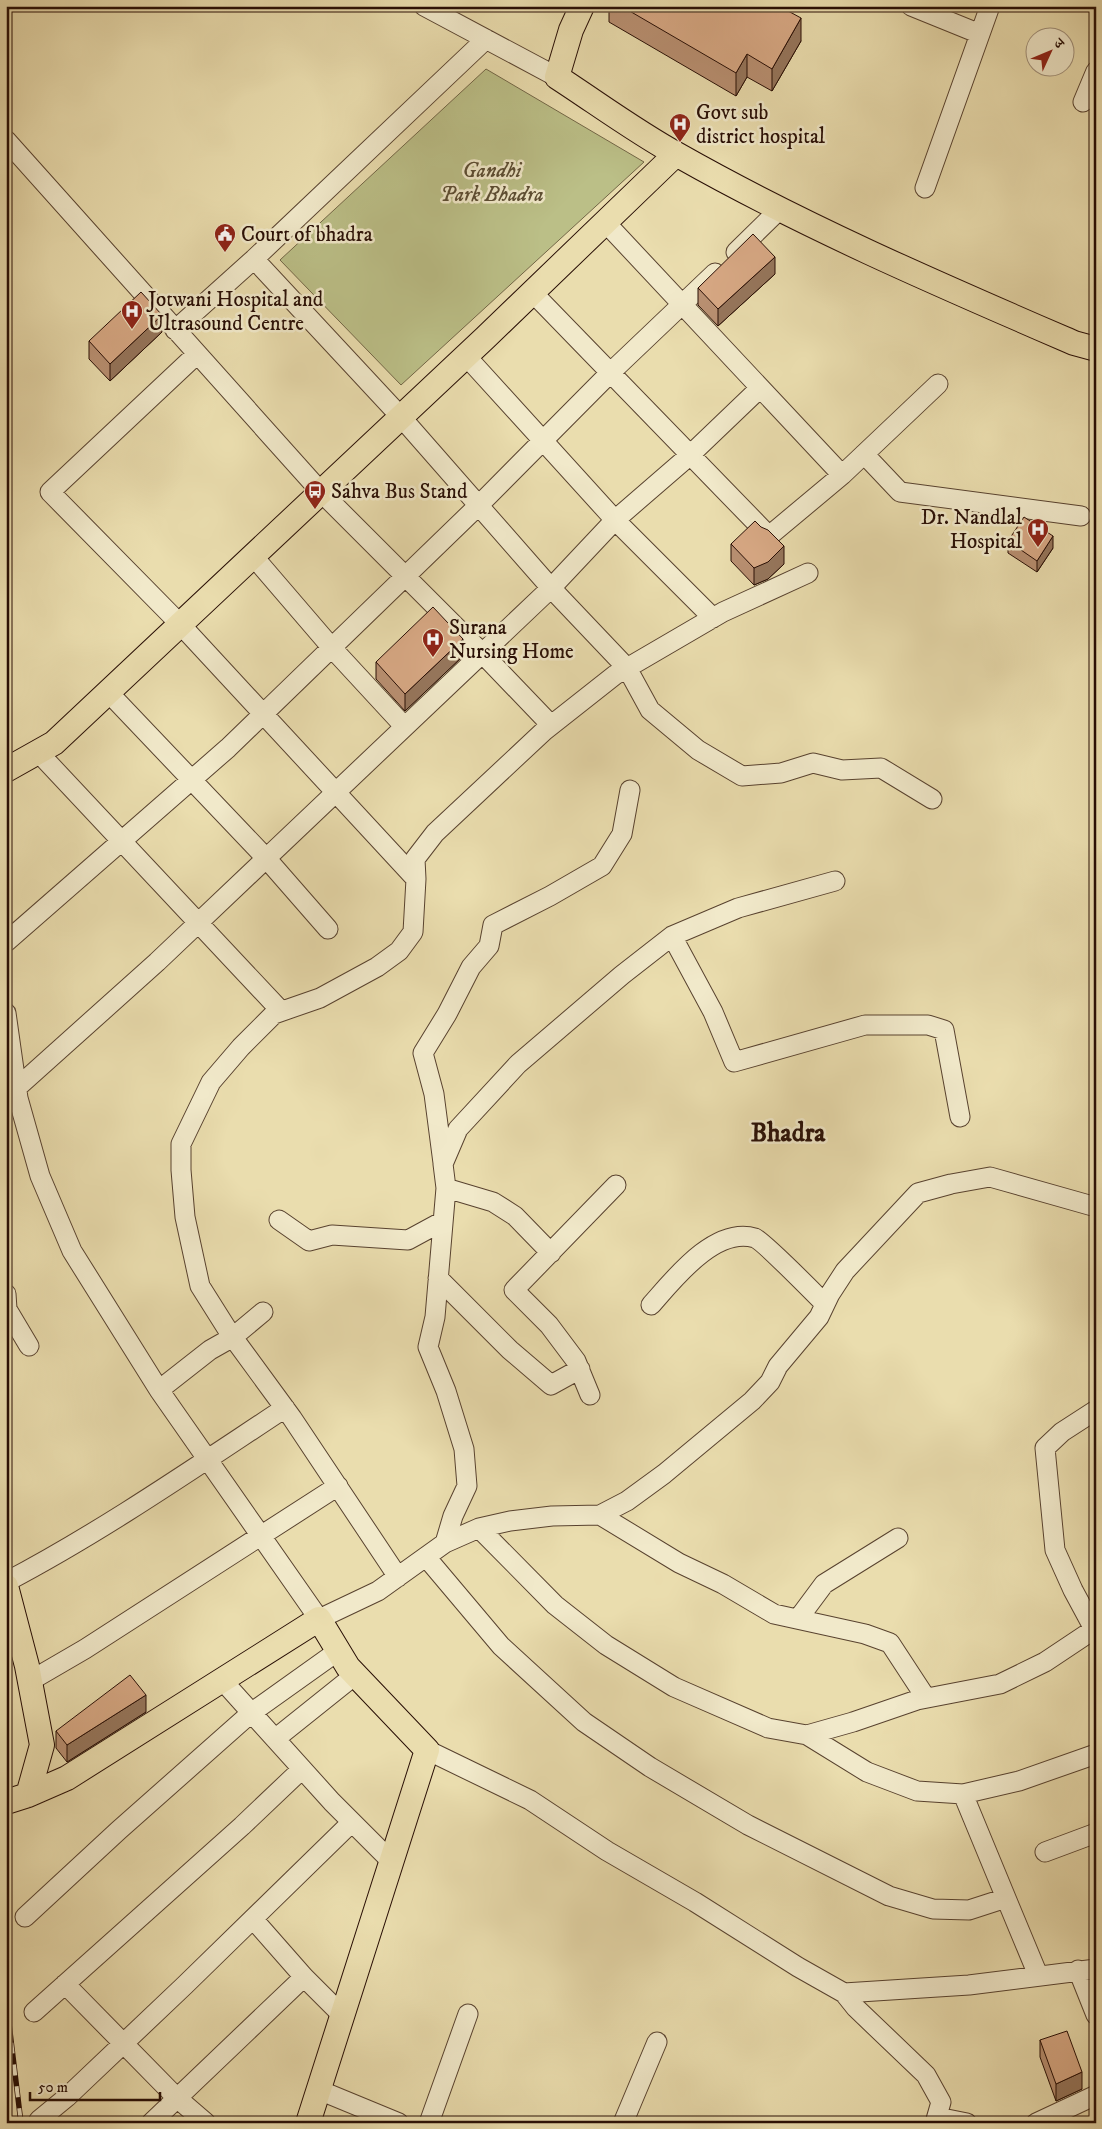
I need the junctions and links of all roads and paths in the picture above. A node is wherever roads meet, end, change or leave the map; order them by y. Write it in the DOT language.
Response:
graph roads {
  1 [pos="424,6"];
  2 [pos="582,6"];
  3 [pos="911,6"];
  4 [pos="990,6"];
  5 [pos="980,34"];
  6 [pos="486,39"];
  7 [pos="1096,71"];
  8 [pos="557,77"];
  9 [pos="1084,102"];
  10 [pos="6,140"];
  11 [pos="676,154"];
  12 [pos="926,188"];
  13 [pos="780,209"];
  14 [pos="606,222"];
  15 [pos="254,259"];
  16 [pos="532,293"];
  17 [pos="682,305"];
  18 [pos="175,330"];
  19 [pos="1096,350"];
  20 [pos="196,354"];
  21 [pos="466,356"];
  22 [pos="610,374"];
  23 [pos="938,384"];
  24 [pos="760,388"];
  25 [pos="401,417"];
  26 [pos="544,440"];
  27 [pos="864,454"];
  28 [pos="689,456"];
  29 [pos="842,475"];
  30 [pos="321,492"];
  31 [pos="479,505"];
  32 [pos="1081,516"];
  33 [pos="614,520"];
  34 [pos="253,556"];
  35 [pos="808,573"];
  36 [pos="405,576"];
  37 [pos="552,588"];
  38 [pos="713,618"];
  39 [pos="180,624"];
  40 [pos="332,648"];
  41 [pos="482,653"];
  42 [pos="627,668"];
  43 [pos="108,692"];
  44 [pos="263,714"];
  45 [pos="551,725"];
  46 [pos="404,726"];
  47 [pos="38,752"];
  48 [pos="6,770"];
  49 [pos="193,779"];
  50 [pos="630,790"];
  51 [pos="335,792"];
  52 [pos="932,799"];
  53 [pos="122,841"];
  54 [pos="266,858"];
  55 [pos="416,879"];
  56 [pos="835,881"];
  57 [pos="199,922"];
  58 [pos="328,929"];
  59 [pos="672,936"];
  60 [pos="6,942"];
  61 [pos="282,1011"];
  62 [pos="6,1013"];
  63 [pos="12,1092"];
  64 [pos="960,1117"];
  65 [pos="443,1164"];
  66 [pos="616,1185"];
  67 [pos="446,1188"];
  68 [pos="1096,1207"];
  69 [pos="279,1220"];
  70 [pos="443,1221"];
  71 [pos="551,1253"];
  72 [pos="438,1278"];
  73 [pos="6,1294"];
  74 [pos="825,1304"];
  75 [pos="651,1305"];
  76 [pos="263,1312"];
  77 [pos="233,1338"];
  78 [pos="29,1346"];
  79 [pos="580,1369"];
  80 [pos="160,1390"];
  81 [pos="590,1395"];
  82 [pos="285,1408"];
  83 [pos="1096,1410"];
  84 [pos="207,1459"];
  85 [pos="338,1486"];
  86 [pos="600,1515"];
  87 [pos="479,1528"];
  88 [pos="261,1536"];
  89 [pos="898,1538"];
  90 [pos="445,1543"];
  91 [pos="426,1557"];
  92 [pos="398,1577"];
  93 [pos="6,1584"];
  94 [pos="319,1619"];
  95 [pos="798,1619"];
  96 [pos="1095,1629"];
  97 [pos="338,1650"];
  98 [pos="355,1675"];
  99 [pos="222,1680"];
  100 [pos="30,1681"];
  101 [pos="926,1698"];
  102 [pos="251,1713"];
  103 [pos="807,1735"];
  104 [pos="274,1739"];
  105 [pos="427,1750"];
  106 [pos="1096,1754"];
  107 [pos="302,1769"];
  108 [pos="963,1794"];
  109 [pos="17,1799"];
  110 [pos="352,1822"];
  111 [pos="1096,1832"];
  112 [pos="1045,1852"];
  113 [pos="392,1862"];
  114 [pos="1006,1898"];
  115 [pos="26,1918"];
  116 [pos="253,1919"];
  117 [pos="1087,1970"];
  118 [pos="1038,1975"];
  119 [pos="304,1977"];
  120 [pos="65,1984"];
  121 [pos="844,1993"];
  122 [pos="34,2012"];
  123 [pos="468,2014"];
  124 [pos="1096,2015"];
  125 [pos="342,2016"];
  126 [pos="657,2042"];
  127 [pos="123,2044"];
  128 [pos="319,2090"];
  129 [pos="1096,2095"];
  130 [pos="176,2098"];
  131 [pos="39,2120"];
  132 [pos="936,2120"];
  133 [pos="151,2123"];
  134 [pos="206,2123"];
  135 [pos="308,2123"];
  136 [pos="398,2123"];
  137 [pos="428,2123"];
  138 [pos="623,2123"];
  139 [pos="967,2123"];
  140 [pos="1036,2123"];
  1 -- 6 [label="street"];
  2 -- 8 [label="main road"];
  3 -- 5 [label="street"];
  4 -- 5 [label="street"];
  5 -- 12 [label="street"];
  6 -- 8 [label="street"];
  6 -- 15 [label="street"];
  7 -- 9 [label="street"];
  8 -- 11 [label="main road"];
  10 -- 18 [label="street"];
  11 -- 13 [label="main road"];
  11 -- 14 [label="main road"];
  13 -- 17 [label="street"];
  13 -- 19 [label="main road"];
  14 -- 16 [label="main road"];
  14 -- 17 [label="street"];
  15 -- 18 [label="street"];
  15 -- 25 [label="street"];
  16 -- 21 [label="main road"];
  16 -- 22 [label="street"];
  17 -- 22 [label="street"];
  17 -- 24 [label="street"];
  18 -- 20 [label="street"];
  20 -- 30 [label="street"];
  20 -- 39 [label="street"];
  21 -- 25 [label="main road"];
  21 -- 26 [label="street"];
  22 -- 26 [label="street"];
  22 -- 28 [label="street"];
  23 -- 27 [label="street"];
  24 -- 28 [label="street"];
  24 -- 29 [label="street"];
  25 -- 30 [label="main road"];
  25 -- 31 [label="street"];
  26 -- 31 [label="street"];
  26 -- 33 [label="street"];
  27 -- 29 [label="street"];
  27 -- 32 [label="street"];
  28 -- 29 [label="street"];
  28 -- 33 [label="street"];
  30 -- 34 [label="main road"];
  30 -- 36 [label="street"];
  31 -- 36 [label="street"];
  31 -- 37 [label="street"];
  33 -- 37 [label="street"];
  33 -- 38 [label="street"];
  34 -- 39 [label="main road"];
  34 -- 40 [label="street"];
  35 -- 38 [label="street"];
  36 -- 40 [label="street"];
  36 -- 41 [label="street"];
  37 -- 41 [label="street"];
  37 -- 42 [label="street"];
  38 -- 42 [label="street"];
  39 -- 43 [label="main road"];
  39 -- 44 [label="street"];
  40 -- 44 [label="street"];
  40 -- 46 [label="street"];
  41 -- 45 [label="street"];
  41 -- 46 [label="street"];
  42 -- 45 [label="street"];
  42 -- 52 [label="street"];
  43 -- 47 [label="main road"];
  43 -- 49 [label="street"];
  44 -- 49 [label="street"];
  44 -- 51 [label="street"];
  45 -- 55 [label="street"];
  46 -- 51 [label="street"];
  47 -- 48 [label="main road"];
  47 -- 53 [label="street"];
  49 -- 53 [label="street"];
  49 -- 54 [label="street"];
  50 -- 65 [label="street"];
  51 -- 54 [label="street"];
  51 -- 55 [label="street"];
  53 -- 57 [label="street"];
  53 -- 60 [label="street"];
  54 -- 57 [label="street"];
  54 -- 58 [label="street"];
  55 -- 61 [label="street"];
  56 -- 59 [label="street"];
  57 -- 61 [label="street"];
  57 -- 63 [label="street"];
  59 -- 64 [label="street"];
  59 -- 65 [label="street"];
  61 -- 77 [label="street"];
  62 -- 63 [label="street"];
  63 -- 80 [label="street"];
  65 -- 67 [label="street"];
  66 -- 71 [label="street"];
  67 -- 70 [label="street"];
  67 -- 71 [label="street"];
  68 -- 74 [label="street"];
  69 -- 70 [label="street"];
  70 -- 72 [label="street"];
  71 -- 79 [label="street"];
  72 -- 79 [label="street"];
  72 -- 90 [label="street"];
  73 -- 78 [label="street"];
  74 -- 75 [label="street"];
  74 -- 86 [label="street"];
  76 -- 77 [label="street"];
  77 -- 80 [label="street"];
  77 -- 82 [label="street"];
  79 -- 81 [label="street"];
  80 -- 84 [label="street"];
  82 -- 84 [label="street"];
  82 -- 85 [label="street"];
  83 -- 96 [label="street"];
  84 -- 88 [label="street"];
  84 -- 93 [label="street"];
  85 -- 88 [label="street"];
  85 -- 92 [label="street"];
  86 -- 87 [label="street"];
  86 -- 95 [label="street"];
  87 -- 90 [label="street"];
  87 -- 103 [label="street"];
  88 -- 94 [label="street"];
  88 -- 100 [label="street"];
  89 -- 95 [label="street"];
  90 -- 91 [label="street"];
  91 -- 92 [label="street"];
  91 -- 114 [label="street"];
  92 -- 94 [label="street"];
  93 -- 100 [label="main road"];
  94 -- 97 [label="main road"];
  94 -- 99 [label="main road"];
  95 -- 101 [label="street"];
  96 -- 101 [label="street"];
  97 -- 98 [label="main road"];
  97 -- 102 [label="street"];
  98 -- 104 [label="street"];
  98 -- 105 [label="main road"];
  99 -- 102 [label="street"];
  99 -- 109 [label="main road"];
  100 -- 109 [label="main road"];
  101 -- 103 [label="street"];
  102 -- 104 [label="street"];
  102 -- 115 [label="street"];
  103 -- 108 [label="street"];
  104 -- 107 [label="street"];
  105 -- 113 [label="main road"];
  105 -- 121 [label="street"];
  106 -- 108 [label="street"];
  107 -- 110 [label="street"];
  107 -- 120 [label="street"];
  108 -- 114 [label="street"];
  110 -- 113 [label="street"];
  110 -- 116 [label="street"];
  111 -- 112 [label="street"];
  113 -- 125 [label="main road"];
  114 -- 118 [label="street"];
  116 -- 119 [label="street"];
  116 -- 127 [label="street"];
  117 -- 118 [label="street"];
  117 -- 124 [label="street"];
  118 -- 121 [label="street"];
  119 -- 125 [label="street"];
  119 -- 130 [label="street"];
  120 -- 122 [label="street"];
  120 -- 127 [label="street"];
  121 -- 132 [label="street"];
  123 -- 137 [label="street"];
  125 -- 128 [label="main road"];
  126 -- 138 [label="street"];
  127 -- 130 [label="street"];
  127 -- 131 [label="street"];
  128 -- 135 [label="main road"];
  128 -- 136 [label="street"];
  129 -- 140 [label="street"];
  130 -- 133 [label="street"];
  130 -- 134 [label="street"];
  132 -- 139 [label="street"];
}
